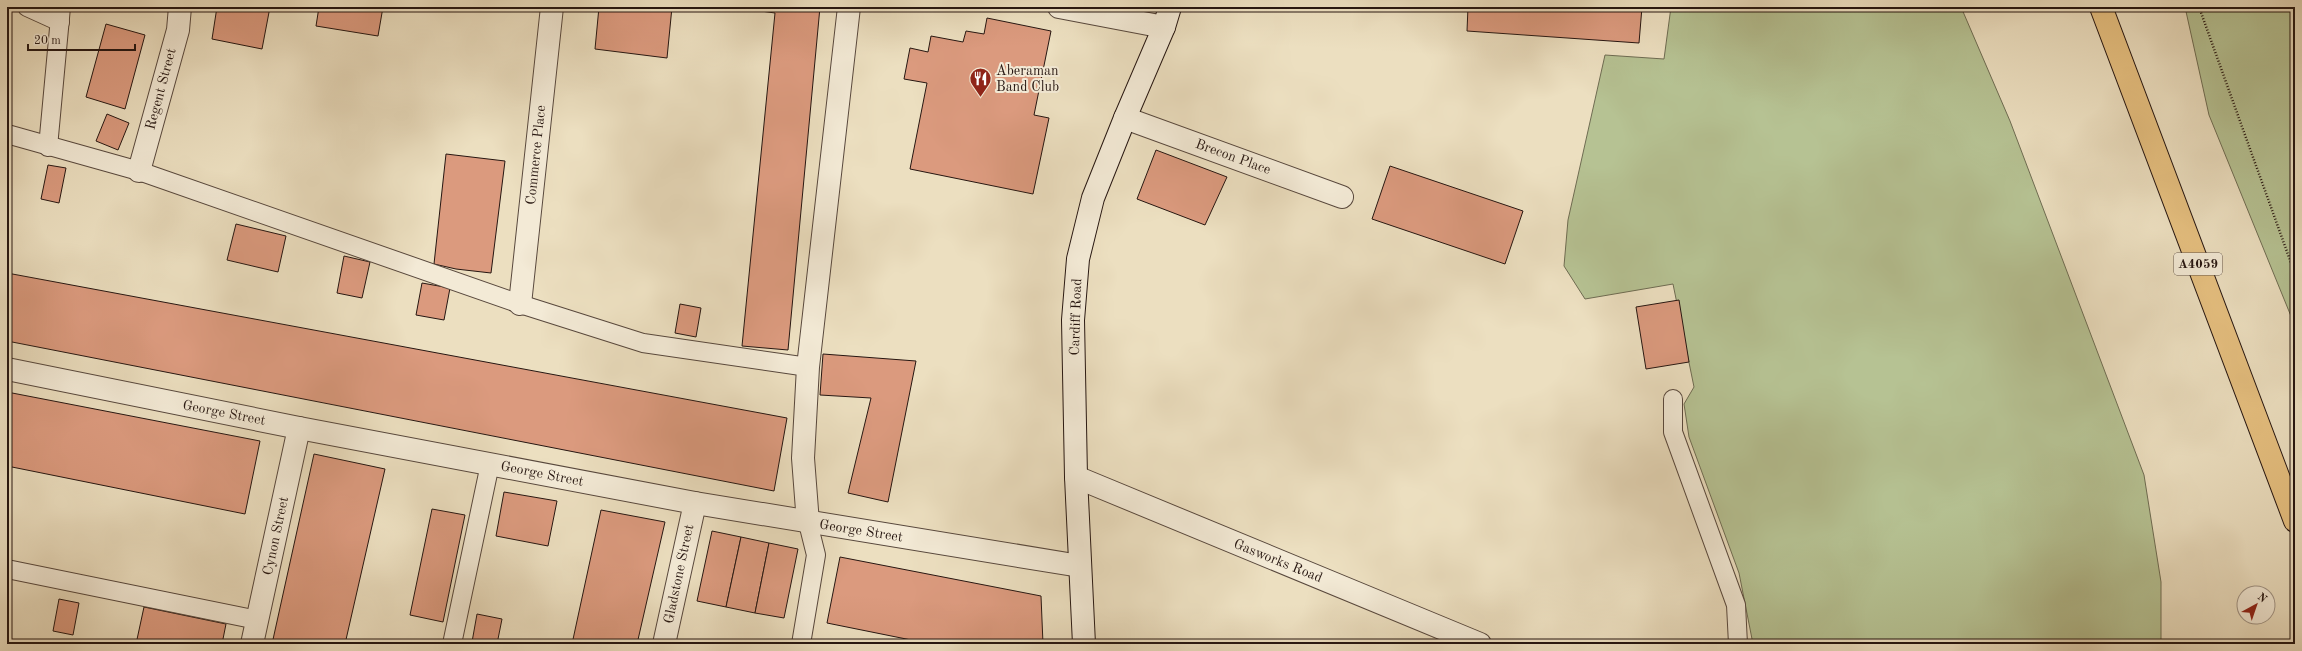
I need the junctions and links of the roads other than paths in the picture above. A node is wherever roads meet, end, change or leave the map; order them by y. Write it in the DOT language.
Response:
graph roads {
  1 [pos="27,7"];
  2 [pos="180,7"];
  3 [pos="552,7"];
  4 [pos="849,7"];
  5 [pos="1060,7"];
  6 [pos="2101,7"];
  7 [pos="60,14"];
  8 [pos="1167,17"];
  9 [pos="1125,118"];
  10 [pos="7,134"];
  11 [pos="48,147"];
  12 [pos="139,171"];
  13 [pos="1342,197"];
  14 [pos="520,304"];
  15 [pos="808,367"];
  16 [pos="7,369"];
  17 [pos="1673,399"];
  18 [pos="299,428"];
  19 [pos="490,464"];
  20 [pos="1076,477"];
  21 [pos="695,503"];
  22 [pos="2295,521"];
  23 [pos="808,523"];
  24 [pos="1080,566"];
  25 [pos="7,569"];
  26 [pos="257,620"];
  27 [pos="252,644"];
  28 [pos="452,644"];
  29 [pos="664,644"];
  30 [pos="801,644"];
  31 [pos="1084,644"];
  32 [pos="1480,644"];
  33 [pos="1738,644"];
  1 -- 7 [label="lane"];
  2 -- 12 [label="street, Regent Street"];
  3 -- 14 [label="street, Commerce Place"];
  4 -- 15 [label="street"];
  5 -- 8 [label="street"];
  6 -- 22 [label="main road, A4059"];
  7 -- 11 [label="lane"];
  8 -- 9 [label="street, Cardiff Road"];
  9 -- 13 [label="street, Brecon Place"];
  9 -- 20 [label="street, Cardiff Road"];
  10 -- 11 [label="lane"];
  11 -- 12 [label="lane"];
  12 -- 14 [label="lane"];
  14 -- 15 [label="lane"];
  15 -- 23 [label="street"];
  16 -- 18 [label="street, George Street"];
  17 -- 33 [label="lane"];
  18 -- 19 [label="street, George Street"];
  18 -- 26 [label="street, Cynon Street"];
  19 -- 21 [label="street, George Street"];
  19 -- 28 [label="lane"];
  20 -- 24 [label="street, Cardiff Road"];
  20 -- 32 [label="street, Gasworks Road"];
  21 -- 23 [label="street, George Street"];
  21 -- 29 [label="street, Gladstone Street"];
  23 -- 24 [label="street, George Street"];
  23 -- 30 [label="lane"];
  24 -- 31 [label="street, Cardiff Road"];
  25 -- 26 [label="lane"];
  26 -- 27 [label="street, Cynon Street"];
}
